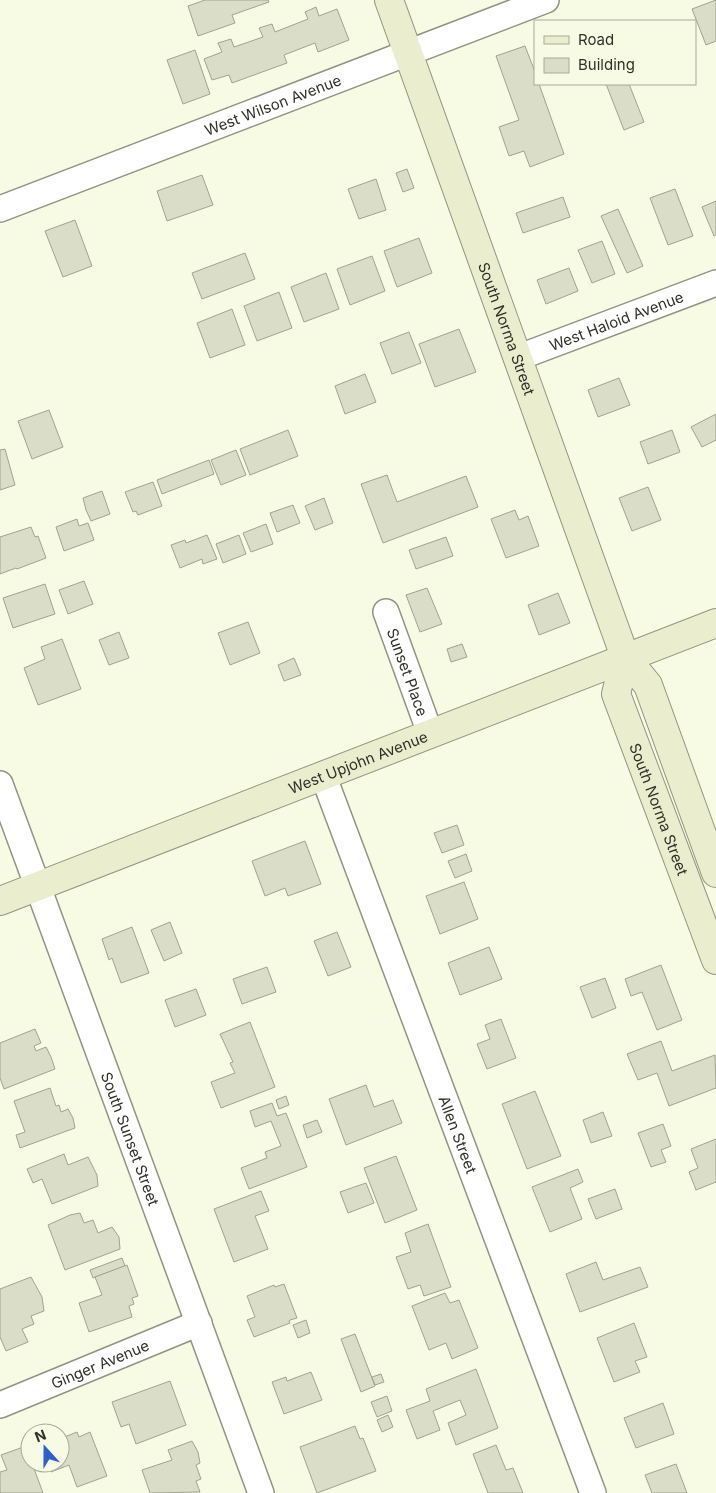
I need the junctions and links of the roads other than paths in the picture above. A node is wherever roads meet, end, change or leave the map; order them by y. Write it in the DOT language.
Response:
graph roads {
  1 [pos="389,0"];
  2 [pos="546,0"];
  3 [pos="408,53"];
  4 [pos="0,209"];
  5 [pos="716,283"];
  6 [pos="517,358"];
  7 [pos="386,612"];
  8 [pos="716,623"];
  9 [pos="625,657"];
  10 [pos="430,733"];
  11 [pos="323,775"];
  12 [pos="0,784"];
  13 [pos="716,873"];
  14 [pos="38,886"];
  15 [pos="0,901"];
  16 [pos="716,960"];
  17 [pos="198,1323"];
  18 [pos="0,1404"];
  19 [pos="261,1493"];
  20 [pos="593,1493"];
  1 -- 3 [label="street, South Norma Street"];
  2 -- 3 [label="street, West Wilson Avenue"];
  3 -- 4 [label="street, West Wilson Avenue"];
  3 -- 6 [label="street, South Norma Street"];
  5 -- 6 [label="street, West Haloid Avenue"];
  6 -- 9 [label="street, South Norma Street"];
  7 -- 10 [label="street, Sunset Place"];
  8 -- 9 [label="street, West Upjohn Avenue"];
  9 -- 10 [label="street, West Upjohn Avenue"];
  9 -- 13 [label="street, South Norma Street"];
  9 -- 16 [label="street, South Norma Street"];
  10 -- 11 [label="street, West Upjohn Avenue"];
  11 -- 14 [label="street, West Upjohn Avenue"];
  11 -- 20 [label="street, Allen Street"];
  12 -- 14 [label="street, South Sunset Street"];
  14 -- 15 [label="street, West Upjohn Avenue"];
  14 -- 17 [label="street, South Sunset Street"];
  17 -- 18 [label="street, Ginger Avenue"];
  17 -- 19 [label="street, South Sunset Street"];
}
